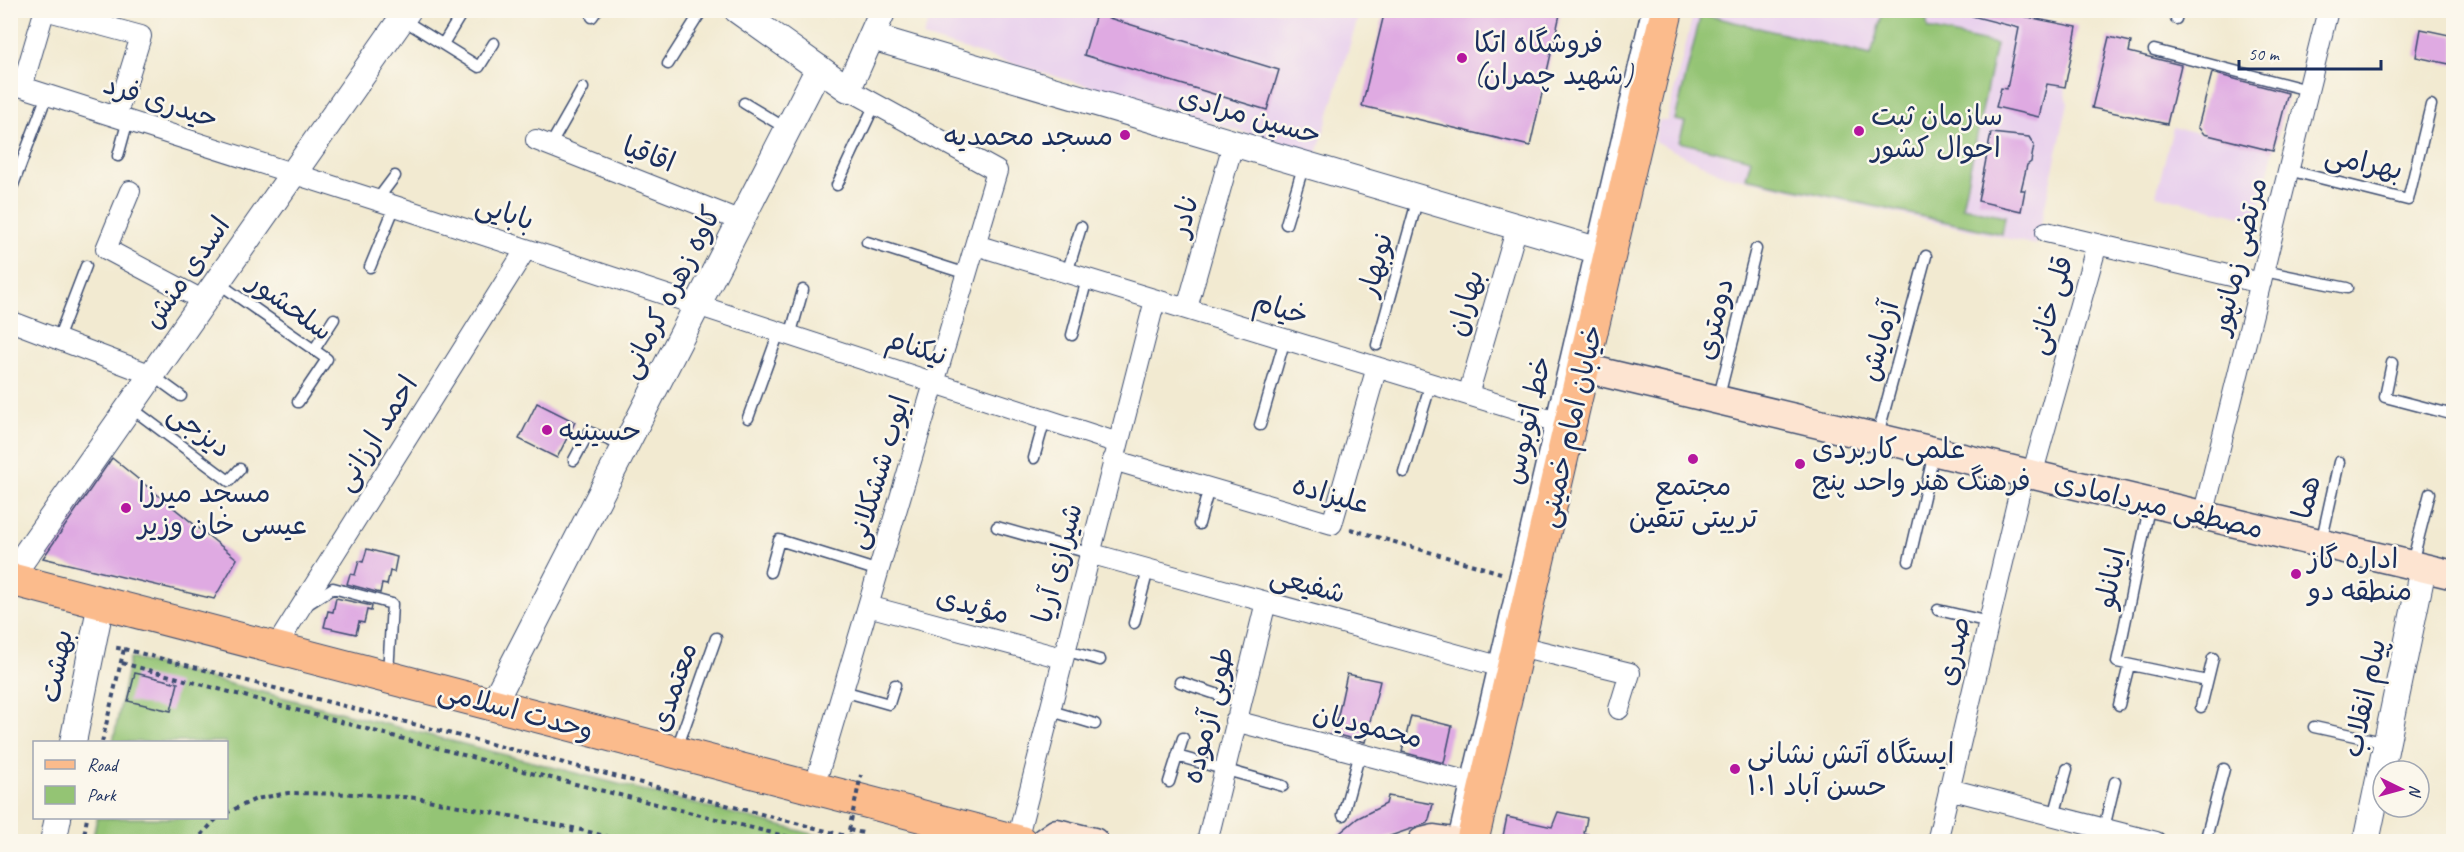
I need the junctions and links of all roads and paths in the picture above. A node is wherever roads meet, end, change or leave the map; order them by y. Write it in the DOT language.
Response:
graph roads {
  1 [pos="463,10"];
  2 [pos="702,10"];
  3 [pos="737,10"];
  4 [pos="884,10"];
  5 [pos="1647,10"];
  6 [pos="1667,10"];
  7 [pos="2328,10"];
  8 [pos="44,15"];
  9 [pos="405,15"];
  10 [pos="872,36"];
  11 [pos="494,43"];
  12 [pos="443,44"];
  13 [pos="2154,50"];
  14 [pos="668,64"];
  15 [pos="819,68"];
  16 [pos="16,85"];
  17 [pos="583,88"];
  18 [pos="848,89"];
  19 [pos="2308,90"];
  20 [pos="47,95"];
  21 [pos="744,103"];
  22 [pos="875,104"];
  23 [pos="2431,105"];
  24 [pos="122,119"];
  25 [pos="788,130"];
  26 [pos="543,143"];
  27 [pos="1233,144"];
  28 [pos="118,156"];
  29 [pos="1304,164"];
  30 [pos="2288,170"];
  31 [pos="294,173"];
  32 [pos="394,176"];
  33 [pos="13,185"];
  34 [pos="837,185"];
  35 [pos="130,191"];
  36 [pos="1418,198"];
  37 [pos="386,203"];
  38 [pos="741,221"];
  39 [pos="1286,224"];
  40 [pos="1081,227"];
  41 [pos="1517,227"];
  42 [pos="2046,232"];
  43 [pos="867,242"];
  44 [pos="2097,244"];
  45 [pos="976,245"];
  46 [pos="526,249"];
  47 [pos="1756,249"];
  48 [pos="1601,252"];
  49 [pos="1926,256"];
  50 [pos="86,266"];
  51 [pos="370,267"];
  52 [pos="1068,273"];
  53 [pos="967,274"];
  54 [pos="2262,277"];
  55 [pos="1087,279"];
  56 [pos="2347,288"];
  57 [pos="803,290"];
  58 [pos="210,292"];
  59 [pos="1155,300"];
  60 [pos="1189,302"];
  61 [pos="698,306"];
  62 [pos="334,319"];
  63 [pos="10,321"];
  64 [pos="784,334"];
  65 [pos="1072,334"];
  66 [pos="58,339"];
  67 [pos="1284,339"];
  68 [pos="1377,345"];
  69 [pos="314,350"];
  70 [pos="2392,363"];
  71 [pos="1377,367"];
  72 [pos="1584,368"];
  73 [pos="152,375"];
  74 [pos="934,383"];
  75 [pos="1431,383"];
  76 [pos="1468,395"];
  77 [pos="180,396"];
  78 [pos="1718,400"];
  79 [pos="298,402"];
  80 [pos="130,407"];
  81 [pos="2454,415"];
  82 [pos="748,418"];
  83 [pos="1045,419"];
  84 [pos="1561,423"];
  85 [pos="1260,425"];
  86 [pos="1877,438"];
  87 [pos="626,447"];
  88 [pos="1116,452"];
  89 [pos="1935,452"];
  90 [pos="1034,458"];
  91 [pos="574,460"];
  92 [pos="2339,462"];
  93 [pos="240,469"];
  94 [pos="1404,472"];
  95 [pos="2028,474"];
  96 [pos="1209,488"];
  97 [pos="2430,493"];
  98 [pos="2150,503"];
  99 [pos="2203,516"];
  100 [pos="1199,524"];
  101 [pos="1332,524"];
  102 [pos="997,527"];
  103 [pos="2320,544"];
  104 [pos="1089,553"];
  105 [pos="1909,561"];
  106 [pos="2417,567"];
  107 [pos="1148,570"];
  108 [pos="879,571"];
  109 [pos="770,572"];
  110 [pos="2454,575"];
  111 [pos="1515,576"];
  112 [pos="16,579"];
  113 [pos="1266,602"];
  114 [pos="101,603"];
  115 [pos="868,606"];
  116 [pos="300,609"];
  117 [pos="1938,610"];
  118 [pos="1989,622"];
  119 [pos="1134,623"];
  120 [pos="716,638"];
  121 [pos="93,642"];
  122 [pos="275,648"];
  123 [pos="124,649"];
  124 [pos="1063,654"];
  125 [pos="2213,658"];
  126 [pos="1100,660"];
  127 [pos="1508,660"];
  128 [pos="122,663"];
  129 [pos="2129,664"];
  130 [pos="388,677"];
  131 [pos="2207,681"];
  132 [pos="1180,682"];
  133 [pos="895,686"];
  134 [pos="843,691"];
  135 [pos="493,704"];
  136 [pos="2119,705"];
  137 [pos="2201,707"];
  138 [pos="1619,709"];
  139 [pos="1048,710"];
  140 [pos="1238,712"];
  141 [pos="1095,724"];
  142 [pos="2314,727"];
  143 [pos="1183,738"];
  144 [pos="73,741"];
  145 [pos="102,741"];
  146 [pos="2387,743"];
  147 [pos="675,752"];
  148 [pos="1360,753"];
  149 [pos="1177,756"];
  150 [pos="2067,769"];
  151 [pos="2224,769"];
  152 [pos="1223,770"];
  153 [pos="861,775"];
  154 [pos="1169,782"];
  155 [pos="2115,782"];
  156 [pos="1476,784"];
  157 [pos="1283,786"];
  158 [pos="814,788"];
  159 [pos="1949,789"];
  160 [pos="228,812"];
  161 [pos="1343,815"];
  162 [pos="2054,816"];
  163 [pos="58,819"];
  164 [pos="87,819"];
  165 [pos="216,819"];
  166 [pos="573,828"];
  167 [pos="2104,828"];
  168 [pos="862,839"];
  169 [pos="1027,841"];
  170 [pos="1453,841"];
  171 [pos="2148,841"];
  172 [pos="53,842"];
  173 [pos="83,842"];
  174 [pos="195,842"];
  175 [pos="570,842"];
  176 [pos="629,842"];
  177 [pos="809,842"];
  178 [pos="870,842"];
  179 [pos="1094,842"];
  180 [pos="1207,842"];
  181 [pos="1422,842"];
  182 [pos="1472,842"];
  183 [pos="1937,842"];
  184 [pos="2205,842"];
  185 [pos="2366,842"];
  1 -- 12 [label="lane"];
  2 -- 14 [label="lane"];
  3 -- 15 [label="street"];
  4 -- 10 [label="street"];
  5 -- 48 [label="lane, خط اتوبوس"];
  6 -- 48 [label="main road, خیابان امام خمینی"];
  7 -- 19 [label="street, مرتضی زمانپور"];
  8 -- 16 [label="street"];
  8 -- 24 [label="street"];
  9 -- 12 [label="lane"];
  9 -- 31 [label="street, اسدی منش"];
  10 -- 18 [label="street"];
  10 -- 27 [label="street, حسین مرادی"];
  11 -- 12 [label="lane"];
  13 -- 19 [label="lane"];
  15 -- 18 [label="street"];
  15 -- 25 [label="street, کاوه زهره کرمانی"];
  16 -- 20 [label="street, حیدری فرد"];
  17 -- 26 [label="lane"];
  18 -- 22 [label="street"];
  19 -- 30 [label="street, مرتضی زمانپور"];
  20 -- 24 [label="street, حیدری فرد"];
  20 -- 33 [label="lane"];
  21 -- 25 [label="lane"];
  22 -- 34 [label="lane"];
  22 -- 45 [label="street, ایوب ششکلانی"];
  23 -- 30 [label="lane, بهرامی"];
  24 -- 28 [label="lane"];
  24 -- 31 [label="street, حیدری فرد"];
  25 -- 38 [label="street, کاوه زهره کرمانی"];
  26 -- 38 [label="street, اقاقیا"];
  27 -- 29 [label="street, حسین مرادی"];
  27 -- 60 [label="street, نادر"];
  29 -- 36 [label="street, حسین مرادی"];
  29 -- 39 [label="lane"];
  30 -- 54 [label="street, مرتضی زمانپور"];
  31 -- 37 [label="street, بابایی"];
  31 -- 58 [label="street, اسدی منش"];
  32 -- 37 [label="lane"];
  35 -- 58 [label="street"];
  36 -- 41 [label="street, حسین مرادی"];
  36 -- 68 [label="lane, نوبهار"];
  37 -- 46 [label="street, بابایی"];
  37 -- 51 [label="lane"];
  38 -- 61 [label="street, کاوه زهره کرمانی"];
  40 -- 52 [label="lane"];
  41 -- 48 [label="street, حسین مرادی"];
  41 -- 76 [label="street, بهاران"];
  42 -- 44 [label="street"];
  43 -- 53 [label="lane"];
  44 -- 54 [label="street, قلی خانی"];
  44 -- 95 [label="street, قلی خانی"];
  45 -- 52 [label="street, خیام"];
  45 -- 53 [label="street, ایوب ششکلانی"];
  46 -- 61 [label="street, بابایی"];
  46 -- 116 [label="street, احمد ارزانی"];
  47 -- 78 [label="lane, دومتری"];
  48 -- 72 [label="main road, خیابان امام خمینی"];
  48 -- 84 [label="lane, خط اتوبوس"];
  49 -- 86 [label="lane, آزمایش"];
  50 -- 66 [label="lane"];
  52 -- 55 [label="street, خیام"];
  53 -- 74 [label="street, ایوب ششکلانی"];
  54 -- 56 [label="lane"];
  54 -- 99 [label="street, مرتضی زمانپور"];
  55 -- 59 [label="street, خیام"];
  55 -- 65 [label="lane"];
  57 -- 64 [label="lane"];
  58 -- 69 [label="lane, سلحشور"];
  58 -- 73 [label="street, اسدی منش"];
  59 -- 67 [label="street, خیام"];
  59 -- 88 [label="street, شیرازی آریا"];
  61 -- 64 [label="street, نیکنام"];
  61 -- 87 [label="street, کاوه زهره کرمانی"];
  62 -- 69 [label="lane"];
  63 -- 66 [label="street"];
  64 -- 74 [label="street, نیکنام"];
  64 -- 82 [label="lane"];
  66 -- 73 [label="street"];
  67 -- 71 [label="street, خیام"];
  67 -- 85 [label="lane"];
  69 -- 79 [label="lane, سلحشور"];
  70 -- 81 [label="lane"];
  71 -- 75 [label="street, خیام"];
  71 -- 101 [label="street"];
  72 -- 78 [label="main road, مصطفی میردامادی"];
  72 -- 84 [label="main road, خیابان امام خمینی"];
  73 -- 77 [label="lane"];
  73 -- 80 [label="street, اسدی منش"];
  74 -- 83 [label="street, نیکنام"];
  74 -- 108 [label="street, ایوب ششکلانی"];
  75 -- 76 [label="street, خیام"];
  75 -- 94 [label="lane"];
  76 -- 84 [label="street, خیام"];
  78 -- 86 [label="main road, مصطفی میردامادی"];
  80 -- 93 [label="lane, دیزجی"];
  80 -- 112 [label="street, اسدی منش"];
  83 -- 88 [label="street, نیکنام"];
  83 -- 90 [label="lane"];
  84 -- 111 [label="lane, خط اتوبوس"];
  84 -- 127 [label="main road, خیابان امام خمینی"];
  86 -- 89 [label="main road, مصطفی میردامادی"];
  87 -- 91 [label="lane"];
  87 -- 135 [label="street, کاوه زهره کرمانی"];
  88 -- 96 [label="street, علیزاده"];
  88 -- 104 [label="street, شیرازی آریا"];
  89 -- 95 [label="main road, مصطفی میردامادی"];
  89 -- 105 [label="lane"];
  92 -- 103 [label="lane, هما"];
  95 -- 98 [label="main road, مصطفی میردامادی"];
  95 -- 118 [label="street, صدری"];
  96 -- 100 [label="lane"];
  96 -- 101 [label="street, علیزاده"];
  97 -- 106 [label="lane"];
  98 -- 99 [label="main road, مصطفی میردامادی"];
  98 -- 129 [label="lane, اینانلو"];
  99 -- 103 [label="main road, مصطفی میردامادی"];
  101 -- 111 [label="path, علیزاده"];
  102 -- 104 [label="lane"];
  103 -- 106 [label="main road, مصطفی میردامادی"];
  104 -- 107 [label="street, شفیعی"];
  104 -- 124 [label="street, شیرازی آریا"];
  106 -- 110 [label="main road, مصطفی میردامادی"];
  106 -- 146 [label="street, پیام انقلاب"];
  107 -- 113 [label="street, شفیعی"];
  107 -- 119 [label="lane"];
  108 -- 109 [label="lane"];
  108 -- 115 [label="street, ایوب ششکلانی"];
  111 -- 127 [label="lane, خط اتوبوس"];
  112 -- 114 [label="main road, وحدت اسلامی"];
  113 -- 127 [label="street, شفیعی"];
  113 -- 140 [label="street, طوبی آزموده"];
  114 -- 121 [label="street, بهشت"];
  114 -- 122 [label="main road, وحدت اسلامی"];
  115 -- 124 [label="street, مؤیدی"];
  115 -- 134 [label="street, ایوب ششکلانی"];
  116 -- 122 [label="street, احمد ارزانی"];
  116 -- 130 [label="lane"];
  117 -- 118 [label="lane"];
  118 -- 159 [label="street, صدری"];
  120 -- 147 [label="lane, معتمدی"];
  121 -- 123 [label="path"];
  121 -- 144 [label="street, بهشت"];
  122 -- 130 [label="main road, وحدت اسلامی"];
  123 -- 128 [label="path"];
  123 -- 168 [label="path"];
  124 -- 126 [label="lane"];
  124 -- 139 [label="street, شیرازی آریا"];
  125 -- 131 [label="lane"];
  127 -- 138 [label="street, شفیعی"];
  127 -- 156 [label="main road, خیابان امام خمینی"];
  128 -- 145 [label="path"];
  128 -- 177 [label="path"];
  129 -- 131 [label="lane"];
  129 -- 136 [label="lane"];
  130 -- 135 [label="main road, وحدت اسلامی"];
  131 -- 137 [label="lane"];
  132 -- 140 [label="lane"];
  133 -- 134 [label="lane"];
  134 -- 158 [label="street, ایوب ششکلانی"];
  135 -- 147 [label="main road, وحدت اسلامی"];
  139 -- 141 [label="lane"];
  139 -- 169 [label="street, شیرازی آریا"];
  140 -- 148 [label="street, محمودیان"];
  140 -- 152 [label="street, طوبی آزموده"];
  142 -- 146 [label="lane"];
  143 -- 149 [label="lane"];
  146 -- 185 [label="street, پیام انقلاب"];
  147 -- 158 [label="main road, وحدت اسلامی"];
  148 -- 156 [label="street, محمودیان"];
  148 -- 161 [label="lane"];
  149 -- 152 [label="lane"];
  149 -- 154 [label="lane"];
  150 -- 162 [label="lane"];
  151 -- 184 [label="lane"];
  152 -- 157 [label="lane"];
  152 -- 180 [label="street, طوبی آزموده"];
  153 -- 168 [label="path, bridge"];
  155 -- 167 [label="lane"];
  156 -- 170 [label="lane"];
  156 -- 182 [label="main road, خیابان امام خمینی"];
  158 -- 169 [label="main road, وحدت اسلامی"];
  159 -- 162 [label="street"];
  159 -- 183 [label="street, صدری"];
  160 -- 166 [label="path"];
  162 -- 167 [label="street"];
  163 -- 172 [label="street"];
  164 -- 173 [label="path"];
  165 -- 174 [label="path"];
  166 -- 175 [label="path"];
  166 -- 176 [label="path"];
  167 -- 171 [label="street"];
  168 -- 178 [label="path"];
  169 -- 179 [label="main road"];
  170 -- 181 [label="main road"];
}
